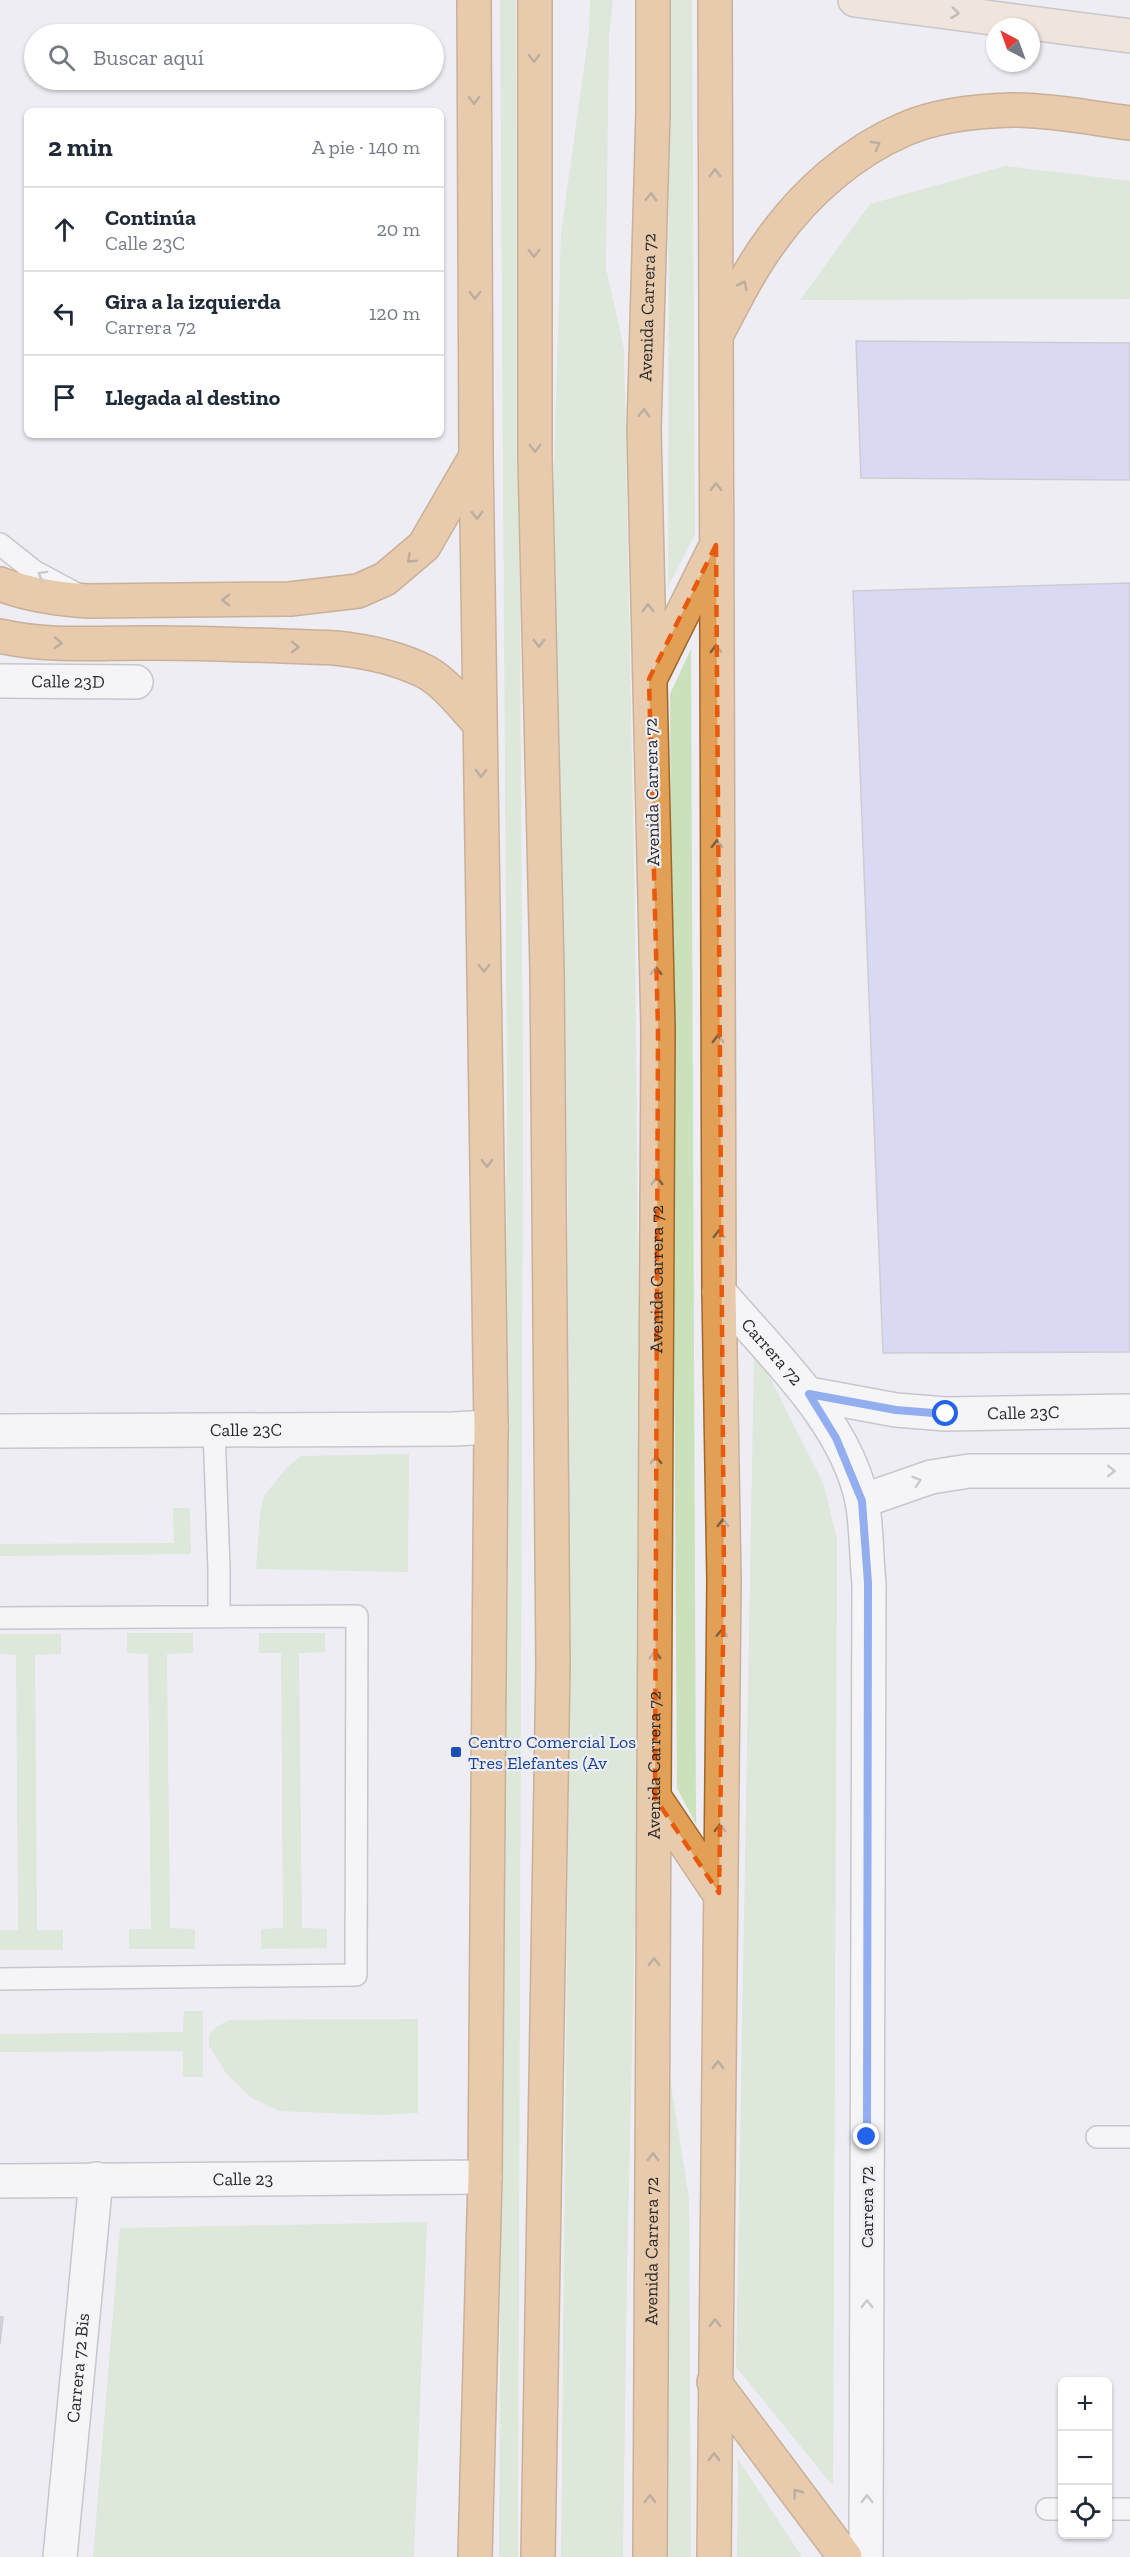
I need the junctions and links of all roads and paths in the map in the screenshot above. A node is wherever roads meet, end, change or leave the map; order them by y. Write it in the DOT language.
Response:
graph roads {
  1 [pos="474,0"];
  2 [pos="535,0"];
  3 [pos="653,0"];
  4 [pos="715,0"];
  5 [pos="855,0"];
  6 [pos="1130,36"];
  7 [pos="1130,123"];
  8 [pos="716,336"];
  9 [pos="476,456"];
  10 [pos="0,544"];
  11 [pos="716,545"];
  12 [pos="0,584"];
  13 [pos="88,601"];
  14 [pos="0,636"];
  15 [pos="650,679"];
  16 [pos="0,681"];
  17 [pos="136,682"];
  18 [pos="480,724"];
  19 [pos="719,1292"];
  20 [pos="809,1394"];
  21 [pos="1130,1411"];
  22 [pos="491,1427"];
  23 [pos="214,1430"];
  24 [pos="0,1431"];
  25 [pos="1130,1471"];
  26 [pos="862,1501"];
  27 [pos="219,1617"];
  28 [pos="0,1618"];
  29 [pos="655,1798"];
  30 [pos="719,1893"];
  31 [pos="0,1979"];
  32 [pos="1097,2137"];
  33 [pos="1130,2137"];
  34 [pos="485,2177"];
  35 [pos="96,2179"];
  36 [pos="0,2181"];
  37 [pos="714,2382"];
  38 [pos="1112,2509"];
  39 [pos="1130,2509"];
  40 [pos="60,2557"];
  41 [pos="475,2557"];
  42 [pos="538,2557"];
  43 [pos="650,2557"];
  44 [pos="714,2557"];
  45 [pos="845,2557"];
  46 [pos="866,2557"];
  1 -- 9 [label="highway, one-way"];
  2 -- 42 [label="highway, one-way"];
  15 -- 3 [label="highway, Avenida Carrera 72, one-way"];
  8 -- 4 [label="highway, one-way"];
  5 -- 6 [label="main road, one-way"];
  8 -- 7 [label="highway, one-way"];
  11 -- 8 [label="highway, one-way"];
  9 -- 13 [label="highway, one-way"];
  9 -- 18 [label="highway, one-way"];
  13 -- 10 [label="lane, one-way"];
  11 -- 15 [label="highway"];
  19 -- 11 [label="highway, one-way"];
  12 -- 13 [label="highway"];
  14 -- 18 [label="highway, one-way"];
  29 -- 15 [label="highway, Avenida Carrera 72, one-way"];
  16 -- 17 [label="street, Calle 23D"];
  18 -- 22 [label="highway, one-way"];
  19 -- 20 [label="street, Carrera 72"];
  30 -- 19 [label="highway, one-way"];
  20 -- 21 [label="street, Calle 23C"];
  20 -- 26 [label="street, Carrera 72"];
  22 -- 23 [label="street, Calle 23C"];
  22 -- 34 [label="highway"];
  23 -- 24 [label="street, Calle 23C"];
  23 -- 27 [label="lane"];
  26 -- 25 [label="street, one-way"];
  46 -- 26 [label="street, Carrera 72, one-way"];
  27 -- 28 [label="lane"];
  27 -- 31 [label="lane"];
  29 -- 30 [label="highway"];
  43 -- 29 [label="highway, Avenida Carrera 72, one-way"];
  37 -- 30 [label="highway, one-way"];
  32 -- 33 [label="lane"];
  34 -- 35 [label="street, Calle 23"];
  34 -- 41 [label="highway"];
  35 -- 36 [label="street, Calle 23"];
  35 -- 40 [label="street, Carrera 72 Bis"];
  44 -- 37 [label="highway, one-way"];
  45 -- 37 [label="highway, one-way"];
  38 -- 39 [label="lane"];
}
